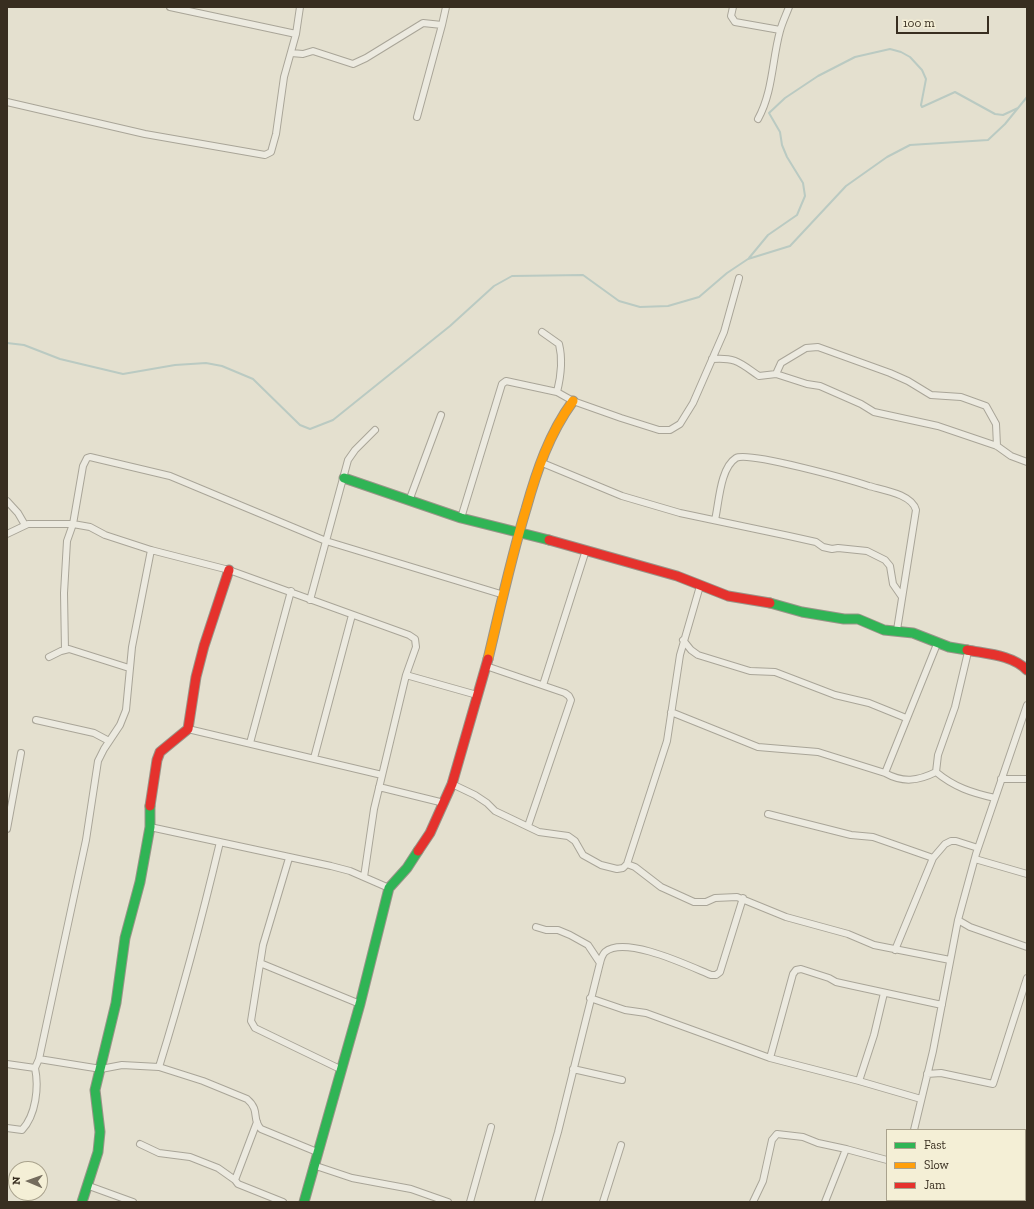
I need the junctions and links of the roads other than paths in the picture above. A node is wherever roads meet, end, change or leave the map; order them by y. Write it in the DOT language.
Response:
graph roads {
  1 [pos="170,7"];
  2 [pos="300,7"];
  3 [pos="446,7"];
  4 [pos="733,7"];
  5 [pos="788,7"];
  6 [pos="190,9"];
  7 [pos="442,25"];
  8 [pos="780,30"];
  9 [pos="296,34"];
  10 [pos="291,53"];
  11 [pos="7,102"];
  12 [pos="417,117"];
  13 [pos="758,119"];
  14 [pos="739,278"];
  15 [pos="542,332"];
  16 [pos="712,359"];
  17 [pos="776,374"];
  18 [pos="557,392"];
  19 [pos="573,401"];
  20 [pos="441,415"];
  21 [pos="375,430"];
  22 [pos="997,446"];
  23 [pos="540,462"];
  24 [pos="1027,462"];
  25 [pos="344,478"];
  26 [pos="409,501"];
  27 [pos="7,502"];
  28 [pos="461,518"];
  29 [pos="715,520"];
  30 [pos="73,524"];
  31 [pos="25,525"];
  32 [pos="519,532"];
  33 [pos="7,534"];
  34 [pos="326,541"];
  35 [pos="151,550"];
  36 [pos="586,550"];
  37 [pos="229,570"];
  38 [pos="700,586"];
  39 [pos="290,591"];
  40 [pos="504,595"];
  41 [pos="902,597"];
  42 [pos="310,600"];
  43 [pos="352,615"];
  44 [pos="897,630"];
  45 [pos="683,640"];
  46 [pos="937,644"];
  47 [pos="65,650"];
  48 [pos="968,652"];
  49 [pos="49,657"];
  50 [pos="486,666"];
  51 [pos="129,668"];
  52 [pos="1027,670"];
  53 [pos="406,675"];
  54 [pos="543,685"];
  55 [pos="477,695"];
  56 [pos="1027,705"];
  57 [pos="671,712"];
  58 [pos="906,718"];
  59 [pos="36,720"];
  60 [pos="188,729"];
  61 [pos="109,741"];
  62 [pos="250,743"];
  63 [pos="21,753"];
  64 [pos="314,758"];
  65 [pos="936,772"];
  66 [pos="885,773"];
  67 [pos="382,775"];
  68 [pos="1001,779"];
  69 [pos="1027,779"];
  70 [pos="452,784"];
  71 [pos="379,787"];
  72 [pos="995,798"];
  73 [pos="444,803"];
  74 [pos="768,814"];
  75 [pos="528,826"];
  76 [pos="150,827"];
  77 [pos="7,829"];
  78 [pos="220,842"];
  79 [pos="978,848"];
  80 [pos="289,858"];
  81 [pos="932,858"];
  82 [pos="975,858"];
  83 [pos="627,864"];
  84 [pos="1027,874"];
  85 [pos="364,877"];
  86 [pos="389,888"];
  87 [pos="743,898"];
  88 [pos="958,920"];
  89 [pos="536,927"];
  90 [pos="1027,947"];
  91 [pos="895,950"];
  92 [pos="950,960"];
  93 [pos="260,963"];
  94 [pos="600,963"];
  95 [pos="1027,978"];
  96 [pos="884,993"];
  97 [pos="590,998"];
  98 [pos="360,1004"];
  99 [pos="942,1005"];
  100 [pos="770,1058"];
  101 [pos="39,1059"];
  102 [pos="7,1064"];
  103 [pos="159,1067"];
  104 [pos="35,1068"];
  105 [pos="101,1068"];
  106 [pos="340,1069"];
  107 [pos="573,1069"];
  108 [pos="927,1074"];
  109 [pos="622,1080"];
  110 [pos="859,1081"];
  111 [pos="921,1099"];
  112 [pos="257,1122"];
  113 [pos="490,1127"];
  114 [pos="7,1128"];
  115 [pos="914,1129"];
  116 [pos="140,1144"];
  117 [pos="621,1145"];
  118 [pos="846,1149"];
  119 [pos="317,1152"];
  120 [pos="886,1160"];
  121 [pos="313,1165"];
  122 [pos="235,1180"];
  123 [pos="89,1186"];
  124 [pos="82,1202"];
  125 [pos="133,1202"];
  126 [pos="283,1202"];
  127 [pos="304,1202"];
  128 [pos="448,1202"];
  129 [pos="470,1202"];
  130 [pos="538,1202"];
  131 [pos="603,1202"];
  132 [pos="753,1202"];
  133 [pos="825,1202"];
  1 -- 6 [label="street"];
  2 -- 9 [label="street"];
  3 -- 7 [label="street"];
  4 -- 8 [label="street"];
  5 -- 8 [label="street"];
  6 -- 9 [label="street"];
  7 -- 10 [label="street"];
  7 -- 12 [label="street"];
  8 -- 13 [label="street"];
  9 -- 10 [label="street"];
  10 -- 11 [label="street"];
  14 -- 16 [label="street"];
  15 -- 18 [label="street"];
  16 -- 17 [label="street"];
  16 -- 19 [label="street"];
  17 -- 22 [label="street"];
  17 -- 22 [label="street"];
  18 -- 19 [label="street"];
  18 -- 28 [label="street"];
  19 -- 23 [label="street"];
  20 -- 26 [label="street"];
  21 -- 25 [label="street"];
  22 -- 24 [label="street"];
  23 -- 29 [label="street"];
  23 -- 32 [label="street"];
  25 -- 26 [label="street"];
  25 -- 34 [label="street"];
  26 -- 28 [label="street"];
  27 -- 31 [label="street"];
  28 -- 32 [label="street"];
  29 -- 41 [label="street"];
  29 -- 41 [label="street"];
  30 -- 31 [label="street"];
  30 -- 34 [label="street"];
  30 -- 35 [label="street"];
  30 -- 47 [label="street"];
  31 -- 33 [label="street"];
  32 -- 36 [label="street"];
  32 -- 40 [label="street"];
  34 -- 40 [label="street"];
  34 -- 42 [label="street"];
  35 -- 37 [label="street"];
  35 -- 51 [label="street"];
  36 -- 38 [label="street"];
  36 -- 54 [label="street"];
  37 -- 39 [label="street"];
  37 -- 60 [label="street"];
  38 -- 44 [label="street"];
  38 -- 45 [label="street"];
  39 -- 42 [label="street"];
  39 -- 62 [label="street"];
  40 -- 50 [label="street"];
  41 -- 44 [label="street"];
  42 -- 43 [label="street"];
  43 -- 53 [label="street"];
  43 -- 64 [label="street"];
  44 -- 46 [label="street"];
  45 -- 57 [label="street"];
  45 -- 58 [label="street"];
  46 -- 48 [label="street"];
  46 -- 58 [label="street"];
  47 -- 49 [label="street"];
  47 -- 51 [label="street"];
  48 -- 52 [label="street"];
  48 -- 65 [label="street"];
  50 -- 54 [label="street"];
  50 -- 55 [label="street"];
  51 -- 61 [label="street"];
  53 -- 55 [label="street"];
  53 -- 67 [label="street"];
  54 -- 75 [label="street"];
  55 -- 70 [label="street"];
  56 -- 68 [label="street"];
  57 -- 66 [label="street"];
  57 -- 83 [label="street"];
  58 -- 66 [label="street"];
  59 -- 61 [label="street"];
  60 -- 62 [label="street"];
  60 -- 76 [label="street"];
  61 -- 101 [label="street"];
  62 -- 64 [label="street"];
  63 -- 77 [label="street"];
  64 -- 67 [label="street"];
  65 -- 66 [label="street"];
  65 -- 72 [label="street"];
  67 -- 71 [label="street"];
  68 -- 69 [label="street"];
  68 -- 72 [label="street"];
  70 -- 73 [label="street"];
  70 -- 75 [label="street"];
  71 -- 73 [label="street"];
  71 -- 85 [label="street"];
  72 -- 79 [label="street"];
  73 -- 86 [label="street"];
  74 -- 81 [label="street"];
  75 -- 83 [label="street"];
  76 -- 78 [label="street"];
  76 -- 105 [label="street"];
  78 -- 80 [label="street"];
  78 -- 103 [label="street"];
  79 -- 81 [label="street"];
  79 -- 82 [label="street"];
  80 -- 85 [label="street"];
  80 -- 93 [label="street"];
  81 -- 91 [label="street"];
  82 -- 84 [label="street"];
  82 -- 88 [label="street"];
  83 -- 87 [label="street"];
  85 -- 86 [label="street"];
  86 -- 98 [label="street"];
  87 -- 91 [label="street"];
  87 -- 94 [label="street"];
  88 -- 90 [label="street"];
  88 -- 92 [label="street"];
  89 -- 94 [label="street"];
  91 -- 92 [label="street"];
  92 -- 99 [label="street"];
  93 -- 98 [label="street"];
  93 -- 106 [label="street"];
  94 -- 97 [label="street"];
  95 -- 108 [label="street"];
  96 -- 99 [label="street"];
  96 -- 100 [label="street"];
  96 -- 110 [label="street"];
  97 -- 100 [label="street"];
  97 -- 107 [label="street"];
  98 -- 106 [label="street"];
  99 -- 108 [label="street"];
  100 -- 110 [label="street"];
  101 -- 104 [label="street"];
  101 -- 105 [label="street"];
  102 -- 104 [label="street"];
  103 -- 105 [label="street"];
  103 -- 112 [label="street"];
  104 -- 114 [label="street"];
  105 -- 123 [label="street"];
  106 -- 119 [label="street"];
  107 -- 109 [label="street"];
  107 -- 130 [label="street"];
  108 -- 111 [label="street"];
  110 -- 111 [label="street"];
  111 -- 115 [label="street"];
  112 -- 119 [label="street"];
  112 -- 122 [label="street"];
  113 -- 129 [label="street"];
  116 -- 122 [label="street"];
  117 -- 131 [label="street"];
  118 -- 120 [label="street"];
  118 -- 132 [label="street"];
  118 -- 133 [label="street"];
  119 -- 121 [label="street"];
  121 -- 127 [label="street"];
  121 -- 128 [label="street"];
  122 -- 126 [label="street"];
  123 -- 124 [label="street"];
  123 -- 125 [label="street"];
}
